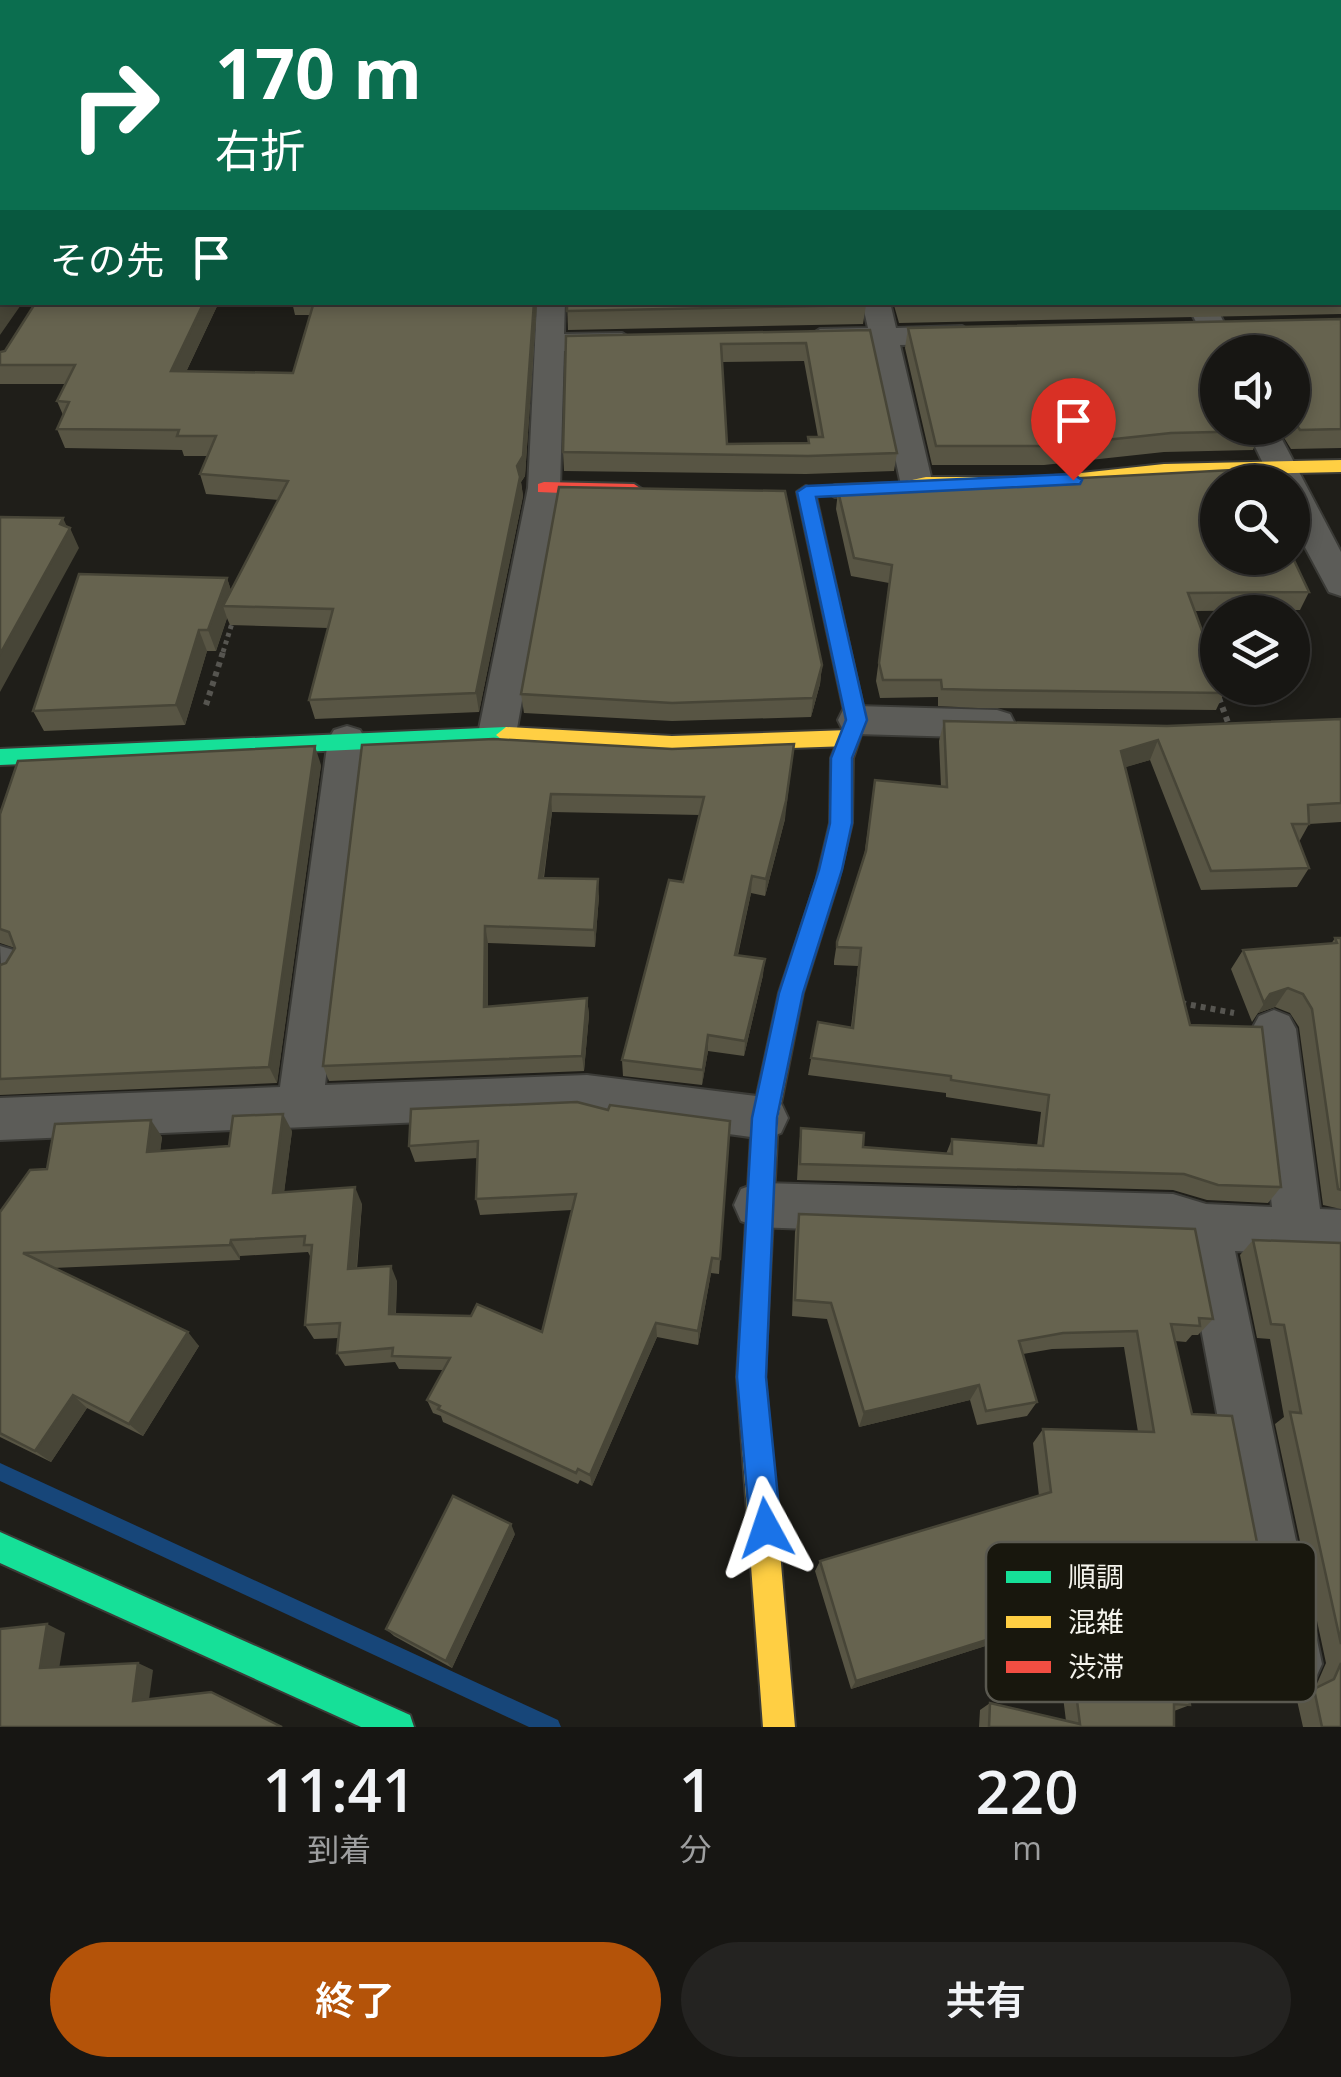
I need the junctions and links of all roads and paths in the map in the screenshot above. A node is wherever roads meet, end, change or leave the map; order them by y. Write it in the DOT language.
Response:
graph roads {
  1 [pos="551,305"];
  2 [pos="877,305"];
  3 [pos="1212,328"];
  4 [pos="1249,328"];
  5 [pos="1174,330"];
  6 [pos="1000,334"];
  7 [pos="884,336"];
  8 [pos="786,338"];
  9 [pos="648,341"];
  10 [pos="550,344"];
  11 [pos="1341,466"];
  12 [pos="1200,473"];
  13 [pos="1310,474"];
  14 [pos="916,485"];
  15 [pos="544,488"];
  16 [pos="656,490"];
  17 [pos="1310,524"];
  18 [pos="1341,584"];
  19 [pos="236,608"];
  20 [pos="1221,705"];
  21 [pos="1032,725"];
  22 [pos="852,729"];
  23 [pos="1231,730"];
  24 [pos="497,734"];
  25 [pos="347,740"];
  26 [pos="192,748"];
  27 [pos="0,757"];
  28 [pos="1176,984"];
  29 [pos="1164,1003"];
  30 [pos="1274,1029"];
  31 [pos="300,1107"];
  32 [pos="764,1118"];
  33 [pos="0,1120"];
  34 [pos="758,1204"];
  35 [pos="1206,1227"];
  36 [pos="1320,1232"];
  37 [pos="1269,1542"];
  38 [pos="0,1547"];
  39 [pos="398,1727"];
  40 [pos="780,1727"];
  1 -- 10 [label="street"];
  2 -- 7 [label="street"];
  3 -- 4 [label="street"];
  3 -- 5 [label="street"];
  6 -- 7 [label="street"];
  7 -- 8 [label="street"];
  7 -- 14 [label="street"];
  9 -- 10 [label="street"];
  10 -- 15 [label="street"];
  11 -- 13 [label="street"];
  12 -- 14 [label="street"];
  14 -- 22 [label="street"];
  15 -- 16 [label="street"];
  15 -- 24 [label="street"];
  17 -- 18 [label="street"];
  19 -- 26 [label="path"];
  20 -- 23 [label="path"];
  21 -- 22 [label="street"];
  22 -- 24 [label="street"];
  22 -- 32 [label="street"];
  24 -- 25 [label="street"];
  25 -- 26 [label="street"];
  25 -- 31 [label="street"];
  26 -- 27 [label="street"];
  28 -- 29 [label="path"];
  30 -- 36 [label="street"];
  31 -- 32 [label="street"];
  31 -- 33 [label="street"];
  32 -- 34 [label="street"];
  34 -- 35 [label="street"];
  34 -- 40 [label="street"];
  35 -- 36 [label="street"];
  35 -- 37 [label="street"];
  38 -- 39 [label="street"];
}
